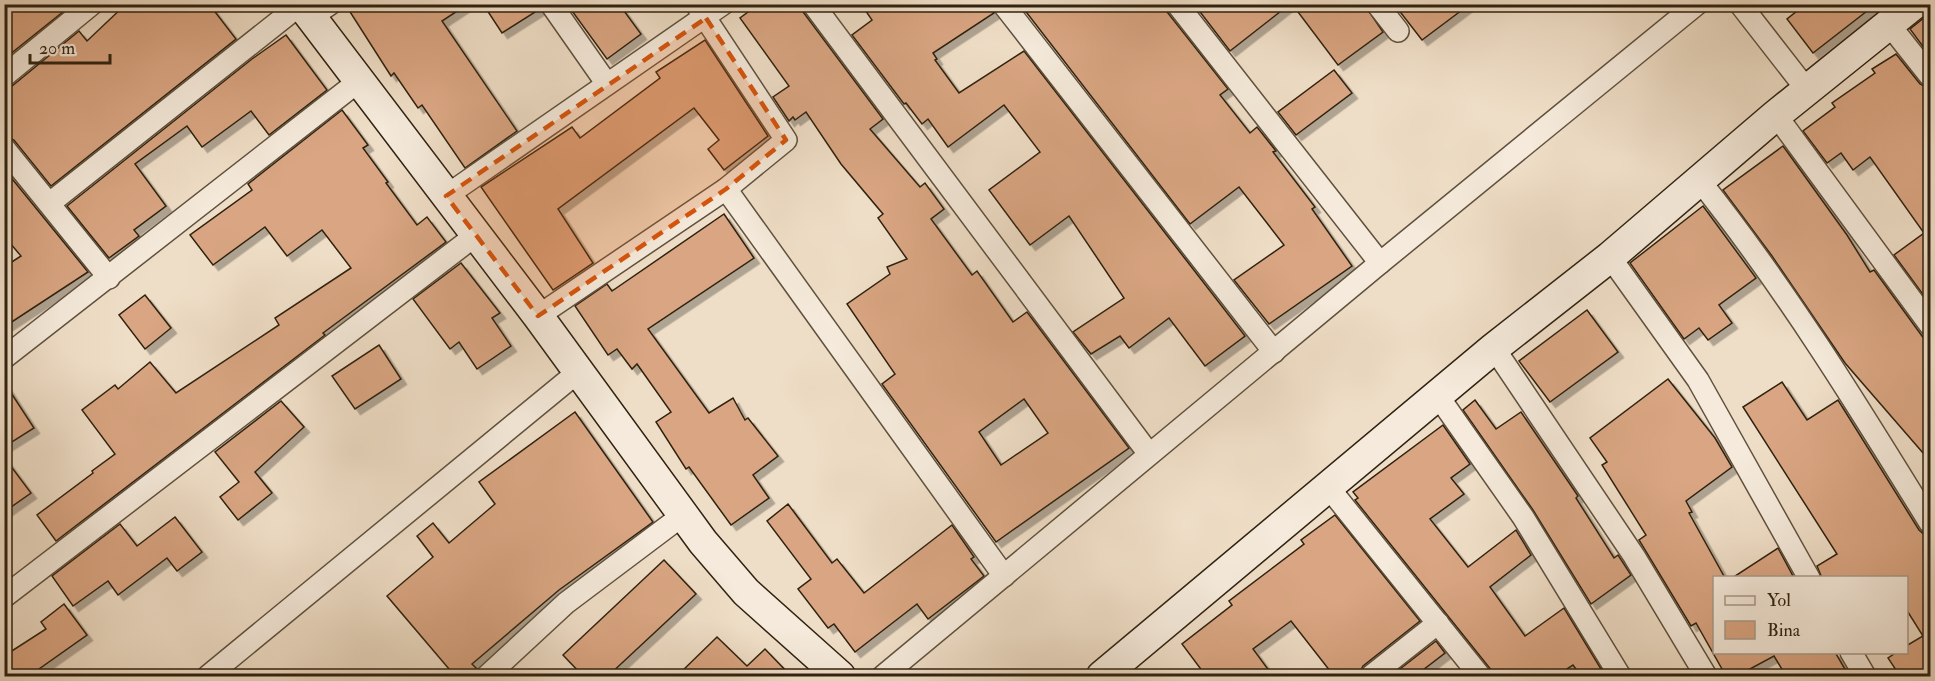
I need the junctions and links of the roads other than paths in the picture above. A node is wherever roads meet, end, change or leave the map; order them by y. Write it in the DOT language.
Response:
graph roads {
  1 [pos="92,4"];
  2 [pos="551,4"];
  3 [pos="723,4"];
  4 [pos="813,4"];
  5 [pos="1002,4"];
  6 [pos="1177,4"];
  7 [pos="1377,4"];
  8 [pos="1697,4"];
  9 [pos="1740,4"];
  10 [pos="1914,4"];
  11 [pos="314,8"];
  12 [pos="701,11"];
  13 [pos="1888,23"];
  14 [pos="1398,31"];
  15 [pos="4,76"];
  16 [pos="1930,76"];
  17 [pos="359,81"];
  18 [pos="607,84"];
  19 [pos="1807,90"];
  20 [pos="1776,115"];
  21 [pos="4,148"];
  22 [pos="1700,181"];
  23 [pos="726,189"];
  24 [pos="446,196"];
  25 [pos="50,203"];
  26 [pos="476,235"];
  27 [pos="1610,257"];
  28 [pos="1380,263"];
  29 [pos="109,278"];
  30 [pos="538,316"];
  31 [pos="1930,325"];
  32 [pos="1494,348"];
  33 [pos="1274,352"];
  34 [pos="6,354"];
  35 [pos="578,372"];
  36 [pos="1438,396"];
  37 [pos="1149,454"];
  38 [pos="1329,488"];
  39 [pos="683,515"];
  40 [pos="1930,523"];
  41 [pos="1004,576"];
  42 [pos="1808,576"];
  43 [pos="4,597"];
  44 [pos="1438,623"];
  45 [pos="1852,654"];
  46 [pos="208,676"];
  47 [pos="487,676"];
  48 [pos="840,676"];
  49 [pos="883,676"];
  50 [pos="1102,676"];
  51 [pos="1371,676"];
  52 [pos="1480,676"];
  53 [pos="1620,676"];
  54 [pos="1706,676"];
  55 [pos="1864,676"];
  1 -- 15 [label="street"];
  2 -- 18 [label="street"];
  3 -- 12 [label="street"];
  4 -- 37 [label="street"];
  5 -- 33 [label="street"];
  6 -- 28 [label="street"];
  7 -- 14 [label="street"];
  8 -- 28 [label="street"];
  9 -- 19 [label="street"];
  10 -- 13 [label="street"];
  11 -- 17 [label="street"];
  11 -- 25 [label="street"];
  12 -- 18 [label="street"];
  12 -- 23 [label="street"];
  13 -- 16 [label="street"];
  13 -- 19 [label="street"];
  17 -- 24 [label="street"];
  17 -- 29 [label="street"];
  18 -- 24 [label="street"];
  19 -- 20 [label="street"];
  20 -- 22 [label="street"];
  20 -- 31 [label="street"];
  21 -- 25 [label="street"];
  22 -- 27 [label="street"];
  22 -- 40 [label="street"];
  23 -- 30 [label="street"];
  23 -- 41 [label="street"];
  24 -- 26 [label="street"];
  25 -- 29 [label="street"];
  26 -- 30 [label="street"];
  26 -- 43 [label="street"];
  27 -- 32 [label="street"];
  27 -- 42 [label="street"];
  28 -- 33 [label="street"];
  29 -- 34 [label="street"];
  30 -- 35 [label="street"];
  32 -- 36 [label="street"];
  32 -- 54 [label="street"];
  33 -- 37 [label="street"];
  35 -- 39 [label="street"];
  35 -- 46 [label="street"];
  36 -- 38 [label="street"];
  36 -- 53 [label="street"];
  37 -- 41 [label="street"];
  38 -- 44 [label="street"];
  38 -- 50 [label="street"];
  39 -- 47 [label="street"];
  39 -- 48 [label="street"];
  41 -- 49 [label="street"];
  44 -- 51 [label="street"];
  44 -- 52 [label="street"];
  45 -- 55 [label="street"];
}
